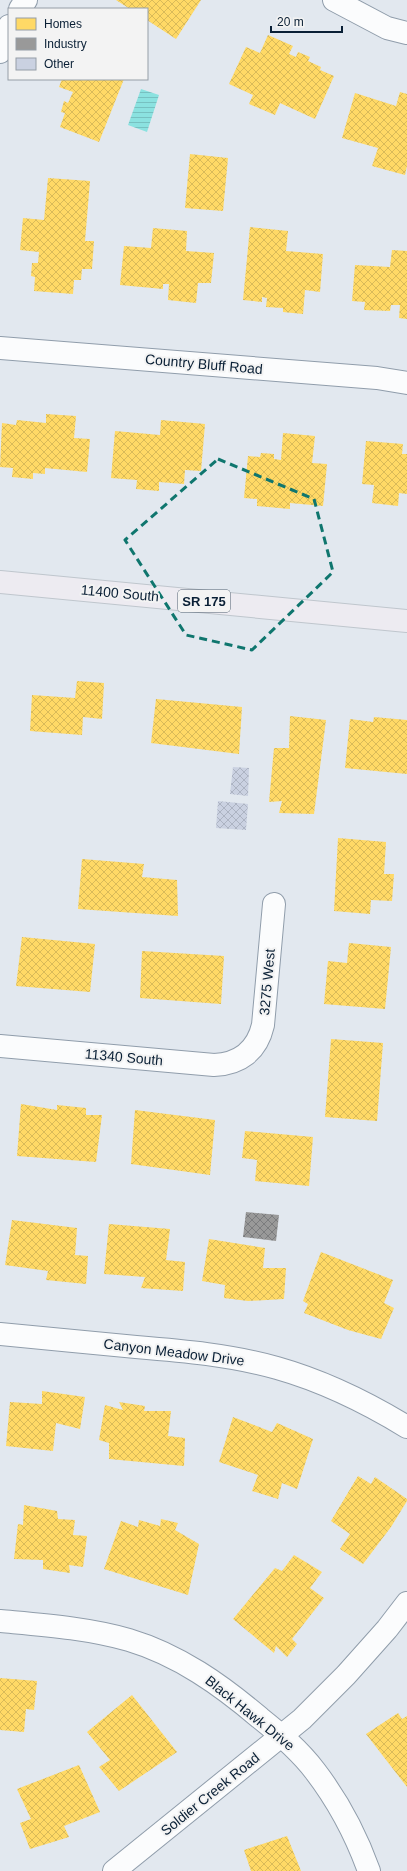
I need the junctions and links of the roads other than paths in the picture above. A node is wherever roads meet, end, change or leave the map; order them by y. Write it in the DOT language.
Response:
graph roads {
  1 [pos="334,0"];
  2 [pos="8,29"];
  3 [pos="407,33"];
  4 [pos="0,52"];
  5 [pos="0,348"];
  6 [pos="407,383"];
  7 [pos="0,582"];
  8 [pos="407,621"];
  9 [pos="274,904"];
  10 [pos="0,1046"];
  11 [pos="247,1055"];
  12 [pos="0,1334"];
  13 [pos="407,1427"];
  14 [pos="407,1603"];
  15 [pos="0,1621"];
  16 [pos="282,1736"];
  17 [pos="114,1871"];
  18 [pos="369,1871"];
  1 -- 3 [label="street"];
  2 -- 4 [label="street"];
  5 -- 6 [label="street, Country Bluff Road"];
  7 -- 8 [label="main road, 11400 South / SR 175"];
  9 -- 11 [label="street, 3275 West"];
  10 -- 11 [label="street, 11340 South"];
  12 -- 13 [label="street, Canyon Meadow Drive"];
  14 -- 16 [label="street, Soldier Creek Road"];
  15 -- 16 [label="street, Black Hawk Drive"];
  16 -- 17 [label="street, Soldier Creek Road"];
  16 -- 18 [label="street, Black Hawk Drive"];
}
